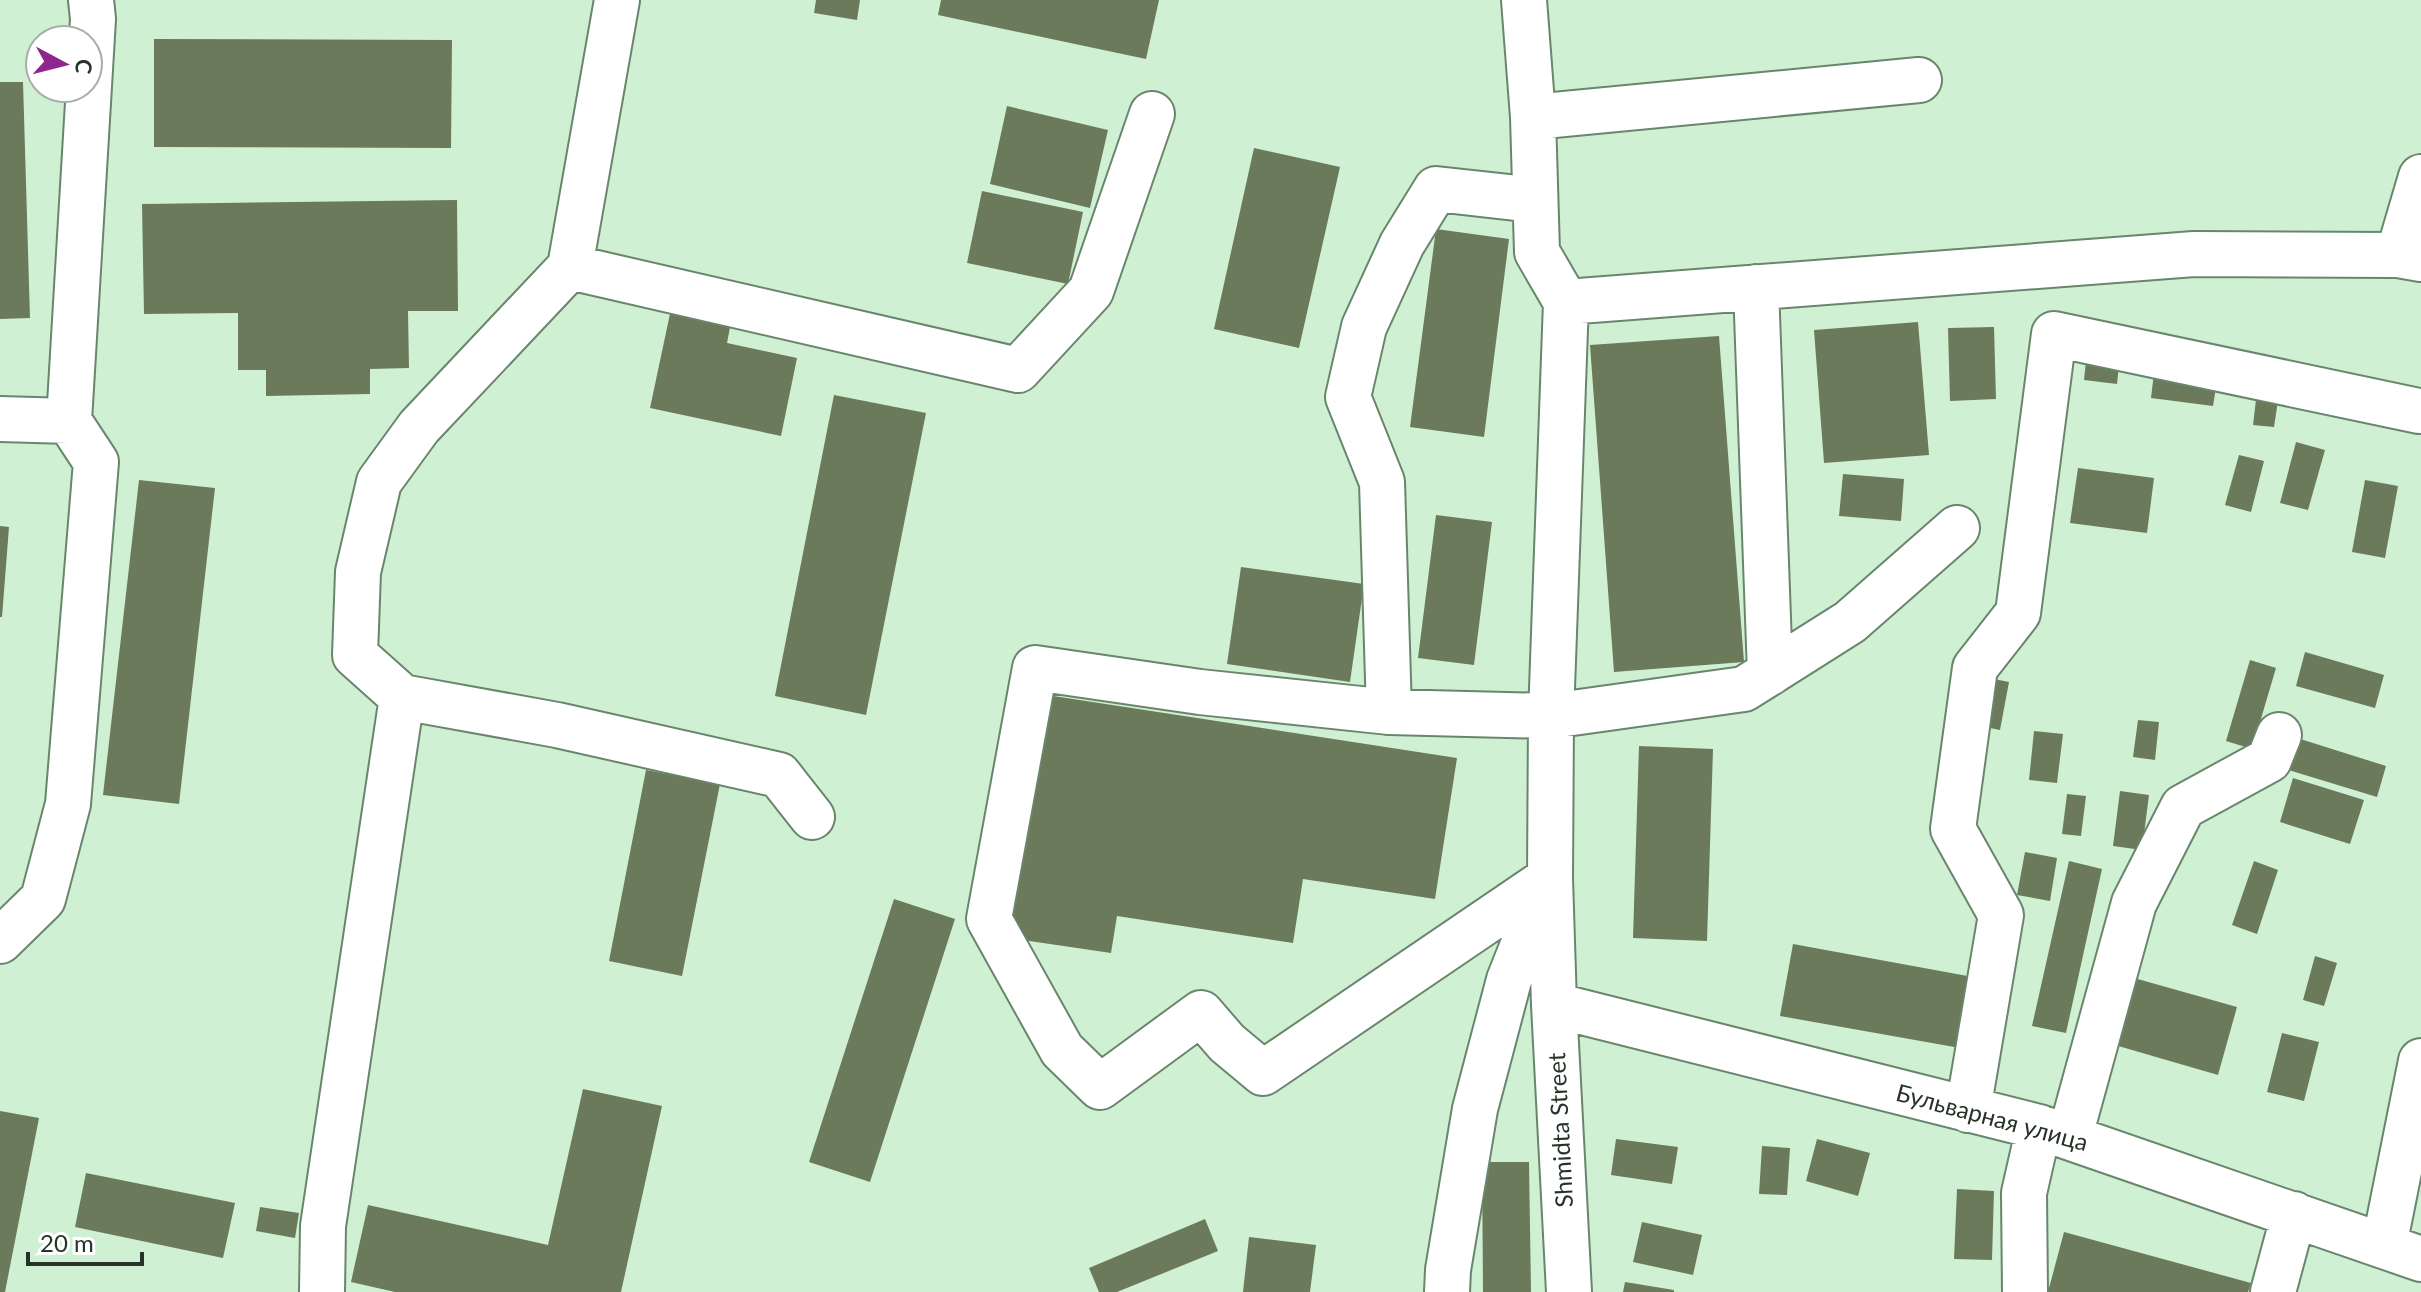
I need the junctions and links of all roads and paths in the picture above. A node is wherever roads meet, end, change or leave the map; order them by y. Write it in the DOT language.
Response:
graph roads {
  1 [pos="91,0"];
  2 [pos="617,0"];
  3 [pos="1524,0"];
  4 [pos="1919,80"];
  5 [pos="1152,114"];
  6 [pos="1533,117"];
  7 [pos="2421,177"];
  8 [pos="1535,200"];
  9 [pos="2409,257"];
  10 [pos="570,267"];
  11 [pos="1756,287"];
  12 [pos="1566,302"];
  13 [pos="2419,411"];
  14 [pos="0,419"];
  15 [pos="69,421"];
  16 [pos="1957,528"];
  17 [pos="1770,673"];
  18 [pos="402,697"];
  19 [pos="1389,712"];
  20 [pos="1551,716"];
  21 [pos="2279,735"];
  22 [pos="812,817"];
  23 [pos="1550,878"];
  24 [pos="0,941"];
  25 [pos="1554,987"];
  26 [pos="2421,1061"];
  27 [pos="1968,1110"];
  28 [pos="2054,1132"];
  29 [pos="2294,1214"];
  30 [pos="2402,1252"];
  31 [pos="322,1292"];
  32 [pos="1447,1292"];
  33 [pos="1569,1292"];
  34 [pos="2025,1292"];
  35 [pos="2273,1292"];
  1 -- 15 [label="street"];
  2 -- 10 [label="street"];
  3 -- 6 [label="street"];
  4 -- 6 [label="street"];
  5 -- 10 [label="street"];
  6 -- 8 [label="street"];
  7 -- 9 [label="street"];
  8 -- 12 [label="street"];
  8 -- 19 [label="street"];
  9 -- 11 [label="street"];
  10 -- 18 [label="street"];
  11 -- 12 [label="street"];
  11 -- 17 [label="street"];
  12 -- 20 [label="street, Shmidta Street"];
  13 -- 27 [label="street"];
  14 -- 15 [label="street"];
  15 -- 24 [label="street"];
  16 -- 17 [label="street"];
  17 -- 20 [label="street"];
  18 -- 22 [label="street"];
  18 -- 31 [label="street"];
  19 -- 20 [label="street"];
  19 -- 23 [label="street"];
  20 -- 23 [label="street, Shmidta Street"];
  21 -- 28 [label="street"];
  23 -- 25 [label="street, Shmidta Street"];
  23 -- 32 [label="street"];
  25 -- 27 [label="street, Бульварная улица"];
  25 -- 33 [label="street, Shmidta Street"];
  26 -- 30 [label="street"];
  27 -- 28 [label="street, Бульварная улица"];
  28 -- 29 [label="street, Бульварная улица"];
  28 -- 34 [label="street"];
  29 -- 30 [label="street, Бульварная улица"];
  29 -- 35 [label="street"];
}
